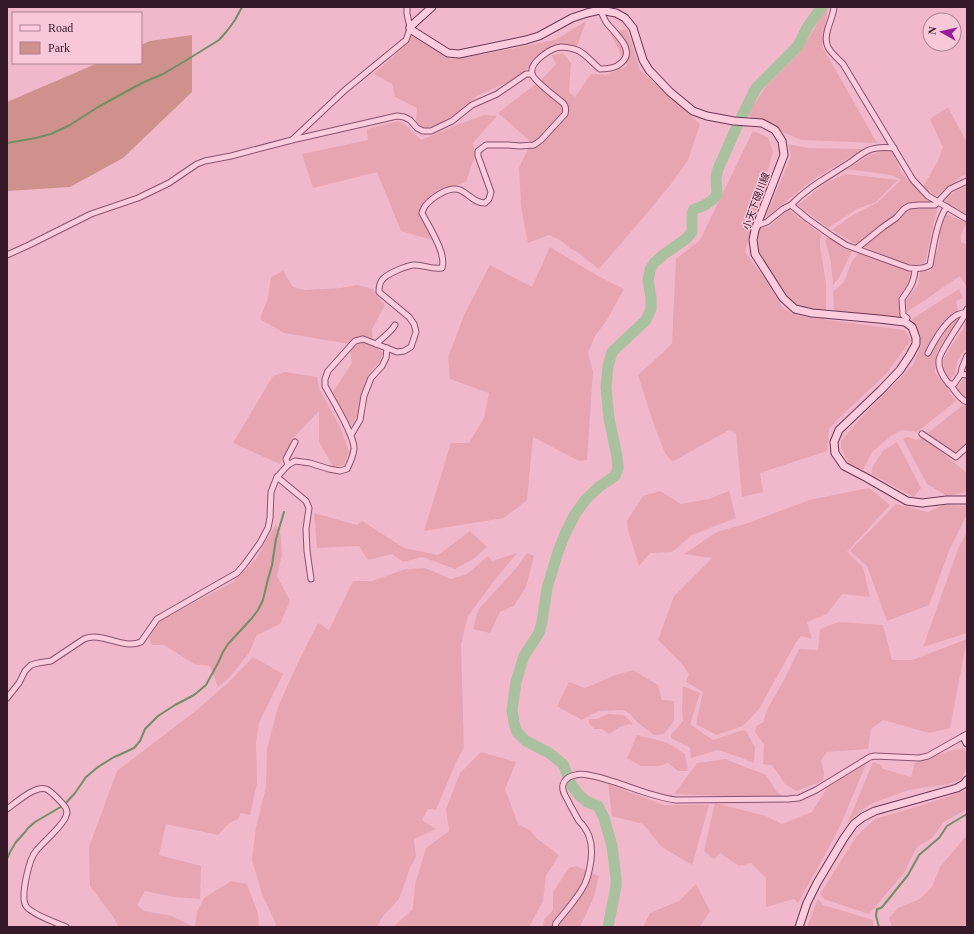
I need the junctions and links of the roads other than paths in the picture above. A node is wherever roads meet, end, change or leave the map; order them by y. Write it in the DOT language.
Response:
graph roads {
  1 [pos="407,7"];
  2 [pos="432,7"];
  3 [pos="834,7"];
  4 [pos="600,10"];
  5 [pos="410,28"];
  6 [pos="532,74"];
  7 [pos="292,140"];
  8 [pos="894,148"];
  9 [pos="967,181"];
  10 [pos="938,202"];
  11 [pos="791,205"];
  12 [pos="947,207"];
  13 [pos="967,219"];
  14 [pos="756,226"];
  15 [pos="857,248"];
  16 [pos="7,255"];
  17 [pos="915,269"];
  18 [pos="966,310"];
  19 [pos="907,318"];
  20 [pos="395,325"];
  21 [pos="376,344"];
  22 [pos="387,348"];
  23 [pos="928,353"];
  24 [pos="967,356"];
  25 [pos="961,374"];
  26 [pos="967,375"];
  27 [pos="949,384"];
  28 [pos="967,402"];
  29 [pos="351,434"];
  30 [pos="922,434"];
  31 [pos="295,442"];
  32 [pos="967,447"];
  33 [pos="288,465"];
  34 [pos="277,477"];
  35 [pos="967,500"];
  36 [pos="311,578"];
  37 [pos="7,698"];
  38 [pos="966,738"];
  39 [pos="967,780"];
  40 [pos="7,809"];
  41 [pos="66,927"];
  42 [pos="555,927"];
  43 [pos="799,927"];
  1 -- 5 [label="street"];
  2 -- 5 [label="main road"];
  3 -- 8 [label="street"];
  4 -- 5 [label="main road"];
  4 -- 6 [label="street"];
  4 -- 14 [label="main road, 小天下硯川線"];
  5 -- 7 [label="street"];
  6 -- 7 [label="street"];
  6 -- 22 [label="street"];
  7 -- 16 [label="street"];
  8 -- 10 [label="street"];
  8 -- 11 [label="street"];
  9 -- 10 [label="street"];
  10 -- 12 [label="street"];
  10 -- 15 [label="street"];
  11 -- 14 [label="street"];
  11 -- 15 [label="street"];
  12 -- 13 [label="street"];
  12 -- 17 [label="street"];
  14 -- 35 [label="main road, 小天下硯川線"];
  15 -- 17 [label="street"];
  17 -- 19 [label="street"];
  18 -- 23 [label="street"];
  18 -- 27 [label="street"];
  20 -- 21 [label="street"];
  21 -- 22 [label="street"];
  21 -- 29 [label="street"];
  22 -- 29 [label="street"];
  24 -- 25 [label="street"];
  25 -- 26 [label="street"];
  25 -- 27 [label="street"];
  27 -- 28 [label="street"];
  29 -- 33 [label="street"];
  30 -- 32 [label="street"];
  31 -- 33 [label="street"];
  33 -- 34 [label="street"];
  34 -- 36 [label="street"];
  34 -- 37 [label="street"];
  38 -- 42 [label="street"];
  39 -- 43 [label="main road"];
  40 -- 41 [label="street"];
}
